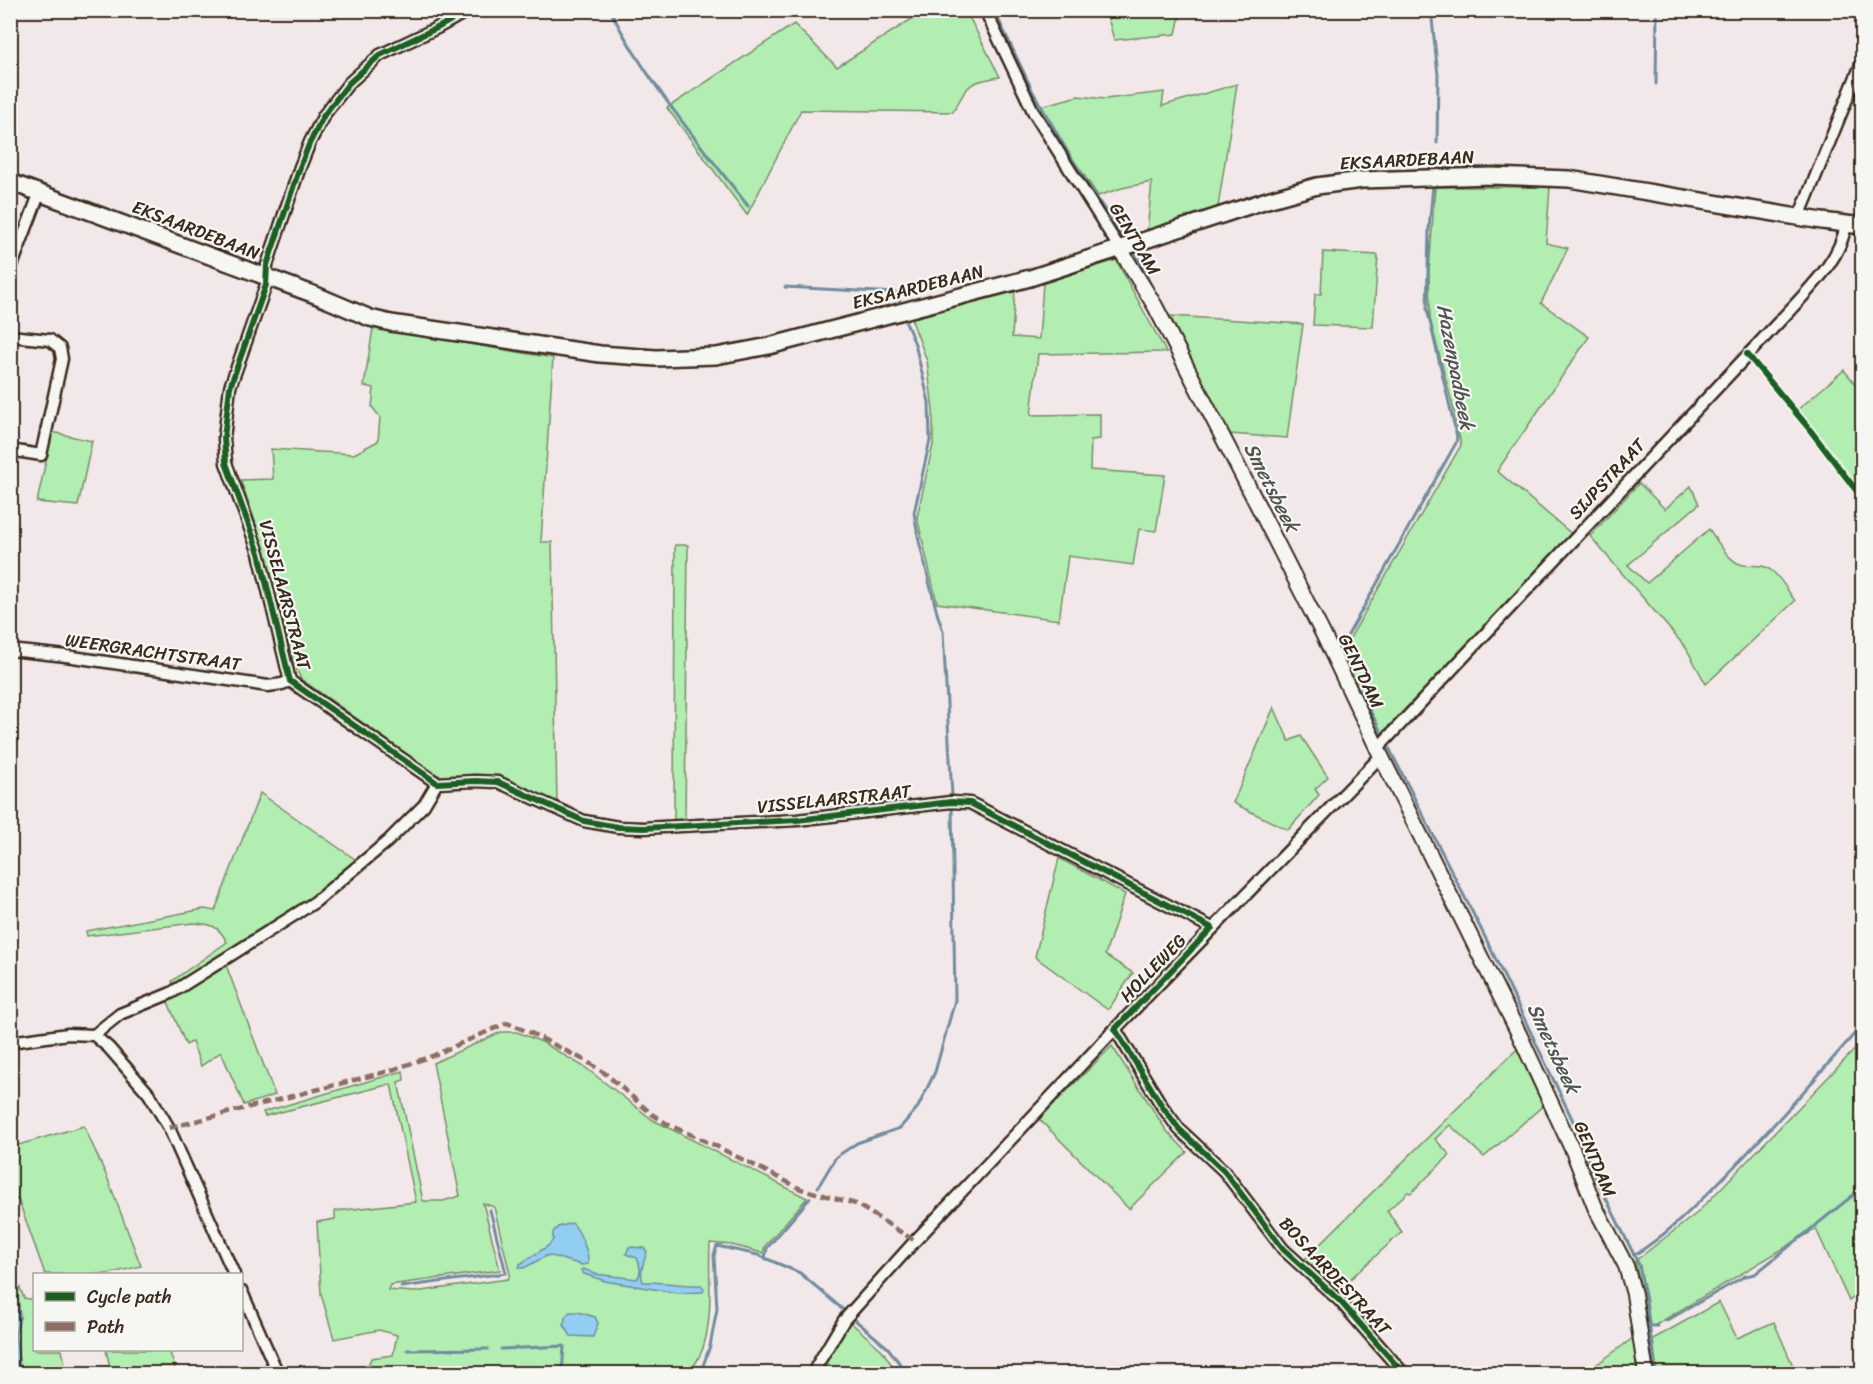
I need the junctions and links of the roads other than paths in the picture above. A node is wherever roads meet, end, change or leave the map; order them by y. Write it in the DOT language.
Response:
graph roads {
  1 [pos="469,10"];
  2 [pos="985,10"];
  3 [pos="1863,62"];
  4 [pos="10,182"];
  5 [pos="39,192"];
  6 [pos="1799,217"];
  7 [pos="1846,224"];
  8 [pos="1863,226"];
  9 [pos="1120,249"];
  10 [pos="10,271"];
  11 [pos="267,278"];
  12 [pos="10,336"];
  13 [pos="10,450"];
  14 [pos="10,650"];
  15 [pos="290,681"];
  16 [pos="1380,752"];
  17 [pos="437,783"];
  18 [pos="1212,928"];
  19 [pos="1115,1029"];
  20 [pos="94,1035"];
  21 [pos="10,1042"];
  22 [pos="233,1273"];
  23 [pos="243,1294"];
  24 [pos="278,1374"];
  25 [pos="815,1374"];
  26 [pos="1404,1374"];
  27 [pos="1646,1374"];
  1 -- 11 [label="street, VISSELAARSTRAAT"];
  2 -- 9 [label="street, GENTDAM"];
  3 -- 6 [label="street"];
  4 -- 5 [label="main road, EKSAARDEBAAN"];
  5 -- 10 [label="street"];
  5 -- 11 [label="main road, EKSAARDEBAAN"];
  6 -- 7 [label="main road, EKSAARDEBAAN"];
  6 -- 9 [label="main road, EKSAARDEBAAN"];
  7 -- 8 [label="main road, EKSAARDEBAAN"];
  7 -- 16 [label="street, SIJPSTRAAT"];
  9 -- 11 [label="main road, EKSAARDEBAAN"];
  9 -- 16 [label="street, GENTDAM"];
  11 -- 15 [label="street, VISSELAARSTRAAT"];
  12 -- 13 [label="street"];
  14 -- 15 [label="street, WEERGRACHTSTRAAT"];
  15 -- 17 [label="street, VISSELAARSTRAAT"];
  16 -- 18 [label="street, HOLLEWEG"];
  16 -- 27 [label="street, GENTDAM"];
  17 -- 18 [label="street, VISSELAARSTRAAT"];
  17 -- 20 [label="street"];
  18 -- 19 [label="street, HOLLEWEG"];
  19 -- 25 [label="street, HOLLEWEG"];
  19 -- 26 [label="street, BOSAARDESTRAAT"];
  20 -- 21 [label="street"];
  20 -- 22 [label="street"];
  23 -- 24 [label="street"];
}
